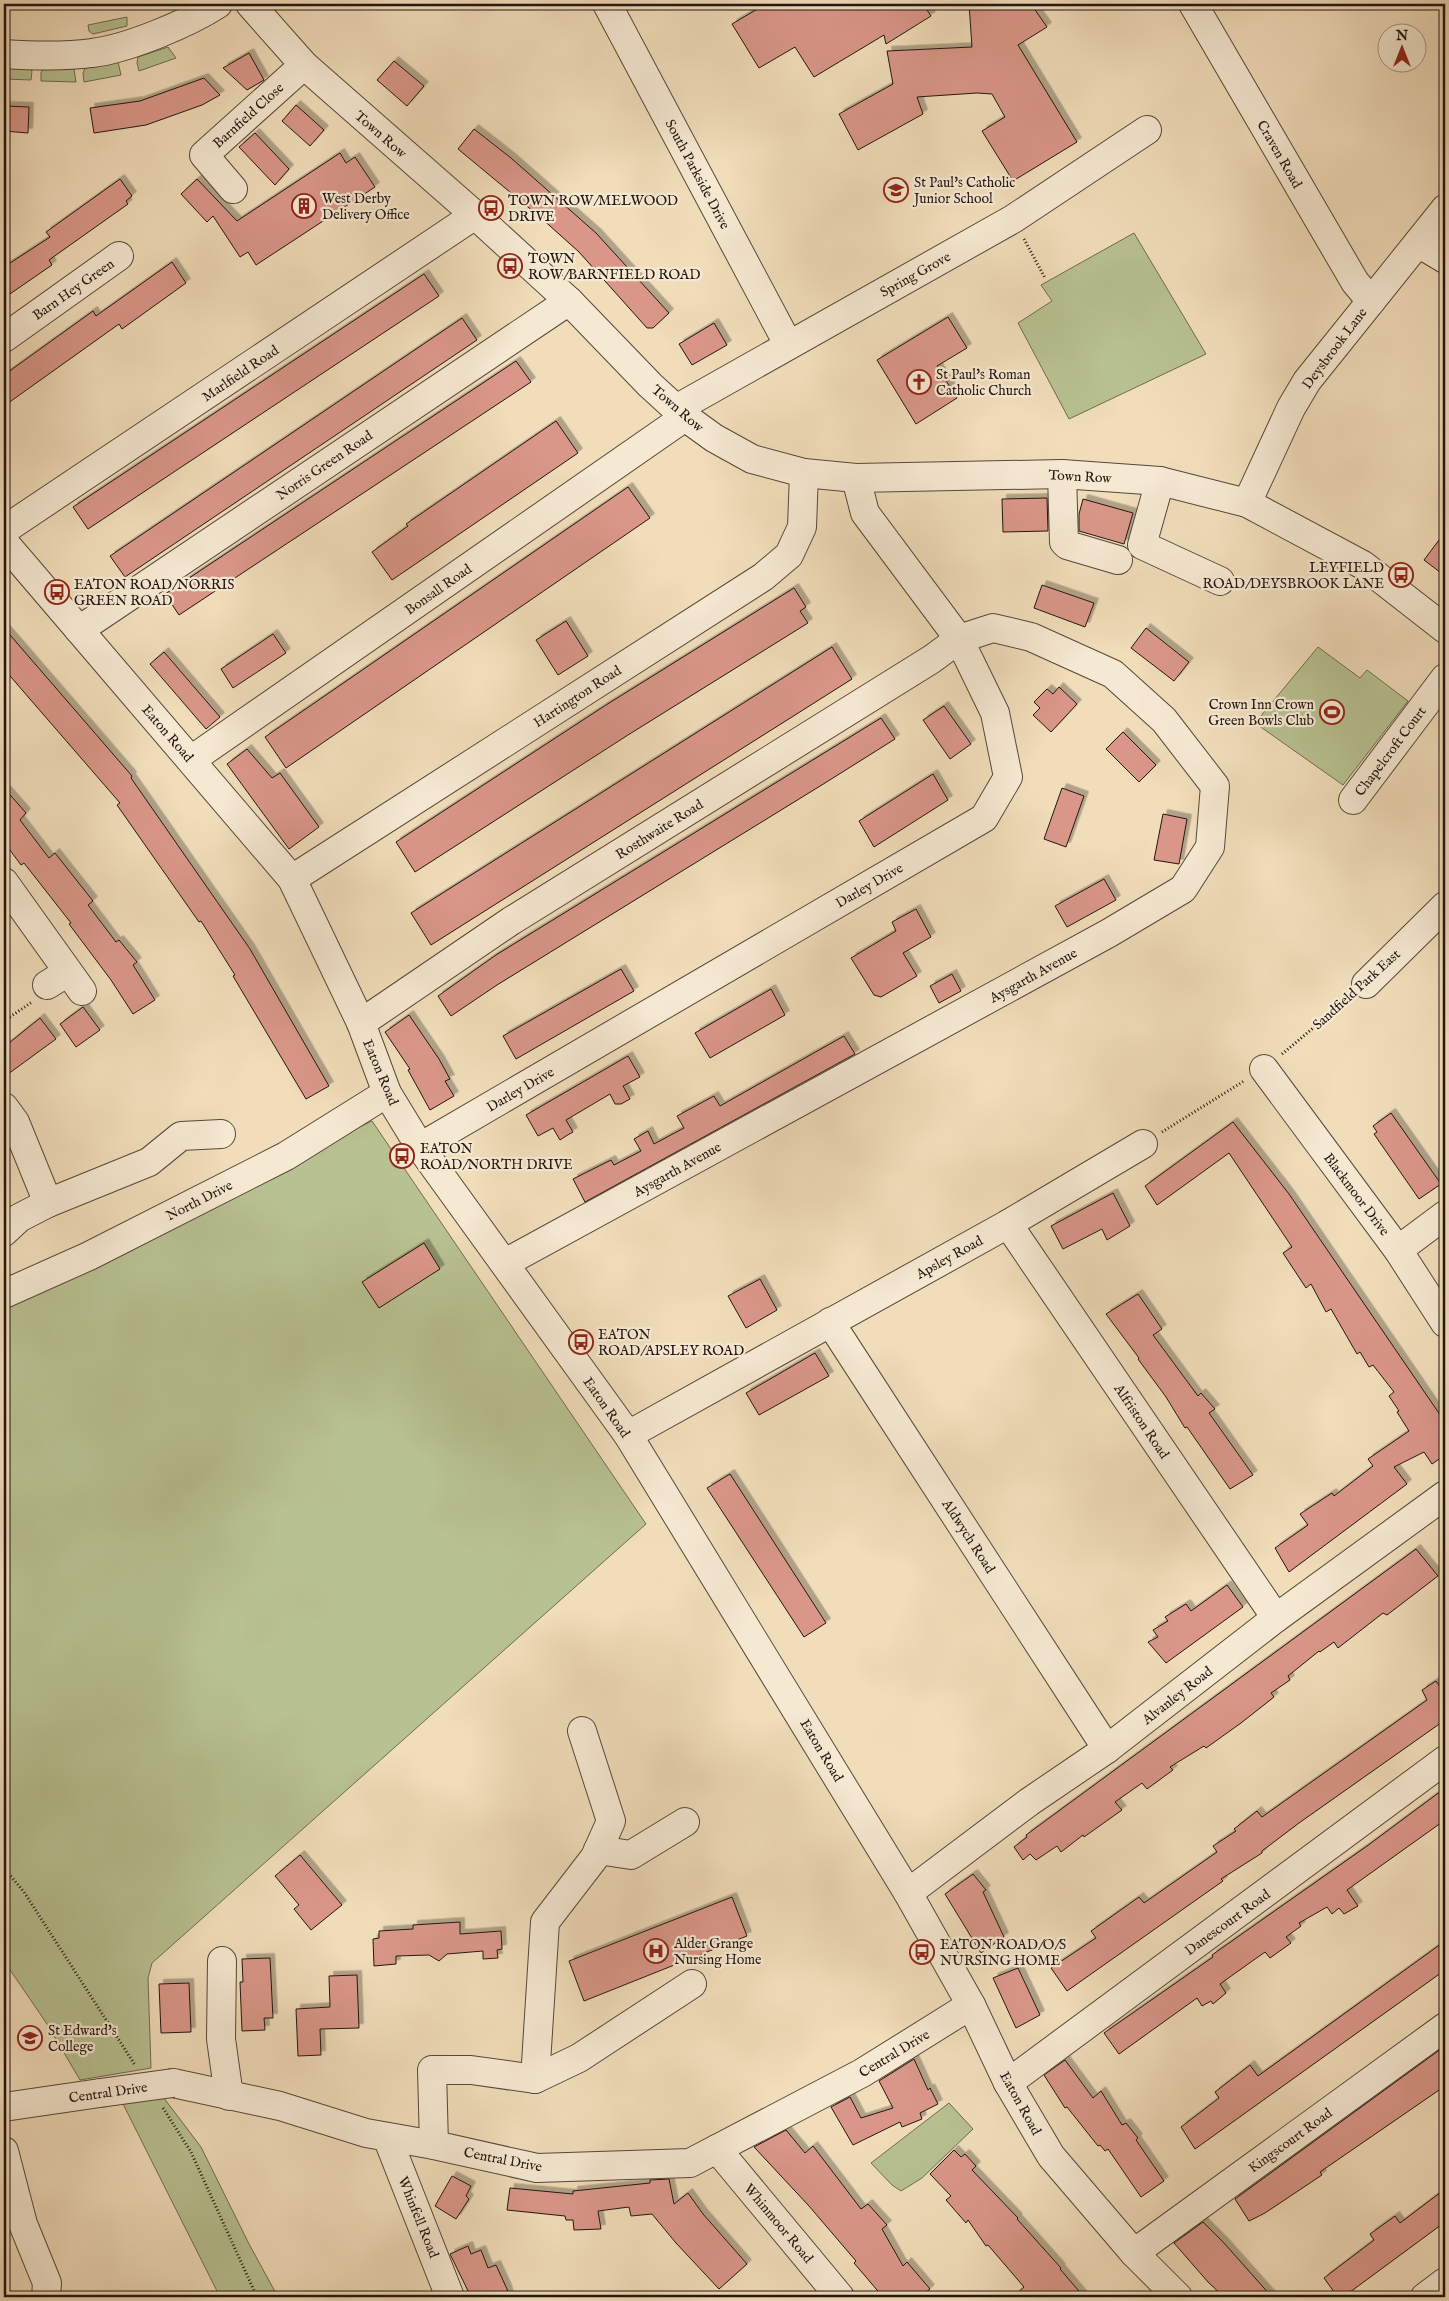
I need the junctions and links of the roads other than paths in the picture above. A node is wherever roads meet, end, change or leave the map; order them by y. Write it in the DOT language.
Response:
graph roads {
  1 [pos="218,4"];
  2 [pos="250,4"];
  3 [pos="608,4"];
  4 [pos="1193,4"];
  5 [pos="4,54"];
  6 [pos="304,65"];
  7 [pos="1147,130"];
  8 [pos="233,189"];
  9 [pos="1445,209"];
  10 [pos="475,215"];
  11 [pos="1418,243"];
  12 [pos="119,256"];
  13 [pos="1445,259"];
  14 [pos="570,301"];
  15 [pos="1371,301"];
  16 [pos="4,338"];
  17 [pos="788,344"];
  18 [pos="681,413"];
  19 [pos="804,473"];
  20 [pos="1062,474"];
  21 [pos="856,478"];
  22 [pos="1160,481"];
  23 [pos="1247,503"];
  24 [pos="4,530"];
  25 [pos="4,542"];
  26 [pos="1118,560"];
  27 [pos="1220,582"];
  28 [pos="1445,629"];
  29 [pos="79,630"];
  30 [pos="959,639"];
  31 [pos="1445,678"];
  32 [pos="191,760"];
  33 [pos="1353,800"];
  34 [pos="292,879"];
  35 [pos="4,882"];
  36 [pos="1445,906"];
  37 [pos="65,983"];
  38 [pos="1366,984"];
  39 [pos="361,1023"];
  40 [pos="1264,1069"];
  41 [pos="387,1093"];
  42 [pos="4,1107"];
  43 [pos="221,1134"];
  44 [pos="1143,1144"];
  45 [pos="420,1147"];
  46 [pos="48,1203"];
  47 [pos="1445,1215"];
  48 [pos="1008,1224"];
  49 [pos="4,1232"];
  50 [pos="1398,1250"];
  51 [pos="505,1263"];
  52 [pos="4,1294"];
  53 [pos="830,1322"];
  54 [pos="1445,1323"];
  55 [pos="628,1435"];
  56 [pos="1445,1495"];
  57 [pos="1276,1618"];
  58 [pos="582,1731"];
  59 [pos="1108,1749"];
  60 [pos="1445,1760"];
  61 [pos="685,1822"];
  62 [pos="598,1850"];
  63 [pos="908,1893"];
  64 [pos="222,1961"];
  65 [pos="692,1984"];
  66 [pos="971,2005"];
  67 [pos="1445,2027"];
  68 [pos="534,2079"];
  69 [pos="1008,2083"];
  70 [pos="229,2096"];
  71 [pos="4,2107"];
  72 [pos="387,2137"];
  73 [pos="434,2145"];
  74 [pos="717,2149"];
  75 [pos="4,2151"];
  76 [pos="1134,2253"];
  77 [pos="1445,2282"];
  78 [pos="46,2297"];
  79 [pos="450,2297"];
  80 [pos="840,2297"];
  81 [pos="1178,2297"];
  82 [pos="1425,2297"];
  1 -- 5 [label="street"];
  2 -- 6 [label="street, Town Row"];
  3 -- 17 [label="street, South Parkside Drive"];
  4 -- 15 [label="street, Craven Road"];
  6 -- 8 [label="street, Barnfield Close"];
  6 -- 10 [label="street, Town Row"];
  7 -- 17 [label="street, Spring Grove"];
  9 -- 11 [label="street, Deysbrook Lane"];
  10 -- 14 [label="street, Town Row"];
  10 -- 24 [label="street, Marlfield Road"];
  11 -- 13 [label="street"];
  11 -- 15 [label="street, Deysbrook Lane"];
  12 -- 16 [label="street, Barn Hey Green"];
  14 -- 18 [label="street, Town Row"];
  14 -- 29 [label="street, Norris Green Road"];
  15 -- 23 [label="street, Deysbrook Lane"];
  17 -- 18 [label="street, Spring Grove"];
  18 -- 19 [label="street, Town Row"];
  18 -- 32 [label="street, Bonsall Road"];
  19 -- 21 [label="street, Town Row"];
  19 -- 34 [label="street, Hartington Road"];
  20 -- 21 [label="street, Town Row"];
  20 -- 22 [label="street, Town Row"];
  20 -- 26 [label="street"];
  21 -- 30 [label="street, Darley Drive"];
  22 -- 23 [label="street, Town Row"];
  22 -- 27 [label="street"];
  23 -- 28 [label="street, Town Row"];
  25 -- 29 [label="street, Eaton Road"];
  29 -- 32 [label="street, Eaton Road"];
  30 -- 39 [label="street, Rosthwaite Road"];
  30 -- 45 [label="street, Darley Drive"];
  30 -- 51 [label="street, Aysgarth Avenue"];
  31 -- 33 [label="street, Chapelcroft Court"];
  32 -- 34 [label="street, Eaton Road"];
  34 -- 39 [label="street, Eaton Road"];
  35 -- 37 [label="street"];
  36 -- 38 [label="street, Sandfield Park East"];
  39 -- 41 [label="street, Eaton Road"];
  40 -- 50 [label="street, Blackmoor Drive"];
  41 -- 45 [label="street, Eaton Road"];
  41 -- 52 [label="street, North Drive"];
  42 -- 46 [label="street"];
  43 -- 46 [label="street"];
  44 -- 48 [label="street, Apsley Road"];
  45 -- 51 [label="street, Eaton Road"];
  46 -- 49 [label="street"];
  47 -- 50 [label="street"];
  48 -- 53 [label="street, Apsley Road"];
  48 -- 57 [label="street, Alfriston Road"];
  50 -- 54 [label="street, Blackmoor Drive"];
  51 -- 55 [label="street, Eaton Road"];
  53 -- 55 [label="street, Apsley Road"];
  53 -- 59 [label="street, Aldwych Road"];
  55 -- 63 [label="street, Eaton Road"];
  56 -- 57 [label="street, Alvanley Road"];
  57 -- 59 [label="street, Alvanley Road"];
  58 -- 62 [label="street"];
  59 -- 63 [label="street, Alvanley Road"];
  60 -- 69 [label="street, Danescourt Road"];
  61 -- 62 [label="street"];
  62 -- 68 [label="street"];
  63 -- 66 [label="street, Eaton Road"];
  64 -- 70 [label="street"];
  65 -- 68 [label="street"];
  66 -- 69 [label="street, Eaton Road"];
  66 -- 74 [label="street, Central Drive"];
  67 -- 76 [label="street, Kingscourt Road"];
  68 -- 73 [label="street"];
  69 -- 76 [label="street, Eaton Road"];
  70 -- 71 [label="street, Central Drive, bridge"];
  70 -- 72 [label="street, Central Drive"];
  72 -- 73 [label="street, Central Drive"];
  72 -- 79 [label="street, Whinfell Road"];
  73 -- 74 [label="street, Central Drive"];
  74 -- 80 [label="street, Whinmoor Road"];
  75 -- 78 [label="street"];
  76 -- 81 [label="street, Eaton Road"];
  77 -- 82 [label="street"];
}
